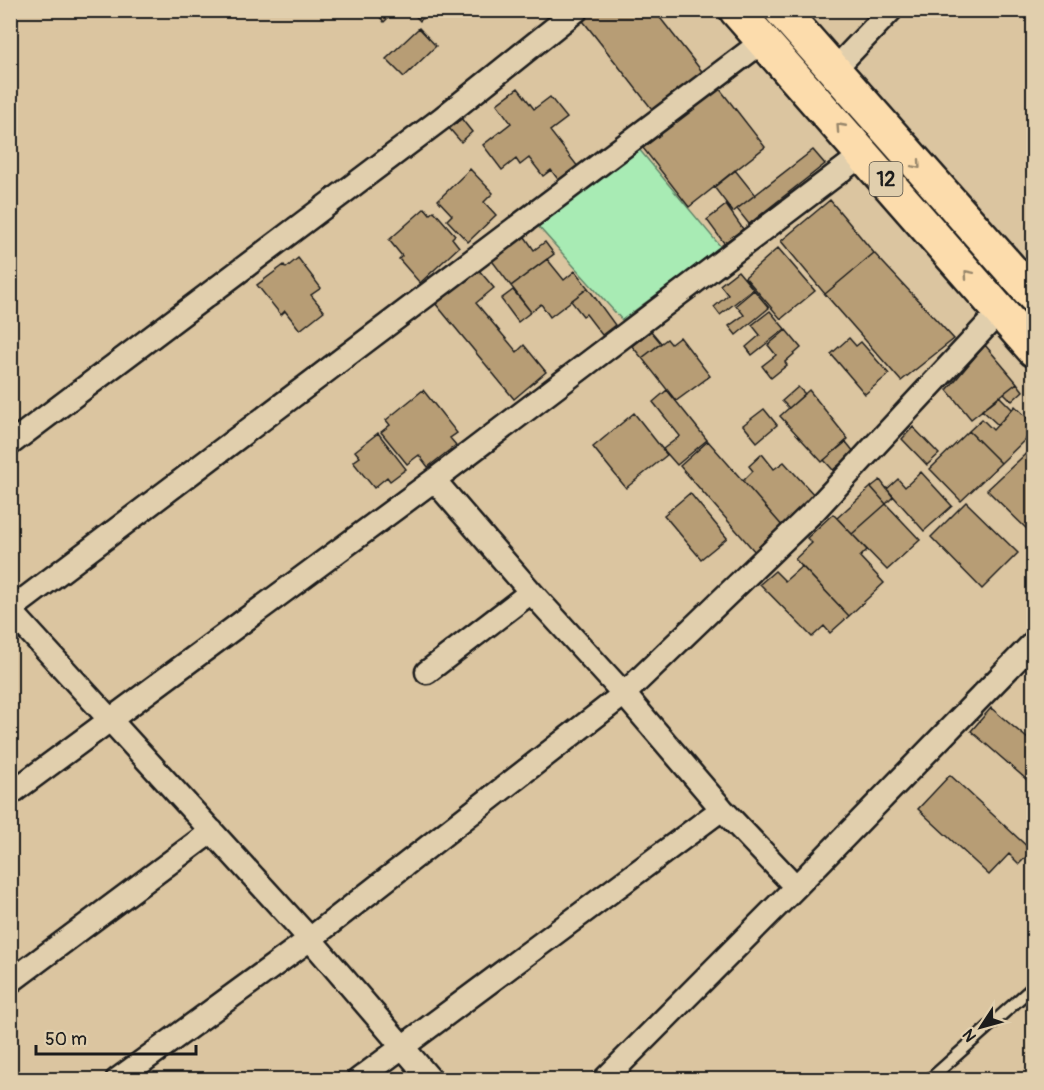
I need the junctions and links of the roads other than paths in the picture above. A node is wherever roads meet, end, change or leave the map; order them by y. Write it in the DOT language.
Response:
graph roads {
  1 [pos="577,10"];
  2 [pos="736,10"];
  3 [pos="781,10"];
  4 [pos="891,10"];
  5 [pos="763,42"];
  6 [pos="834,70"];
  7 [pos="863,154"];
  8 [pos="1034,296"];
  9 [pos="1000,311"];
  10 [pos="1034,350"];
  11 [pos="10,444"];
  12 [pos="434,480"];
  13 [pos="531,592"];
  14 [pos="10,610"];
  15 [pos="1034,642"];
  16 [pos="428,672"];
  17 [pos="624,694"];
  18 [pos="111,719"];
  19 [pos="10,794"];
  20 [pos="723,809"];
  21 [pos="212,831"];
  22 [pos="796,886"];
  23 [pos="310,939"];
  24 [pos="10,982"];
  25 [pos="1034,986"];
  26 [pos="401,1047"];
  27 [pos="117,1080"];
  28 [pos="358,1080"];
  29 [pos="430,1080"];
  30 [pos="604,1080"];
  31 [pos="929,1080"];
  1 -- 11 [label="street"];
  2 -- 5 [label="main road, 12"];
  3 -- 6 [label="main road, 12"];
  4 -- 6 [label="street"];
  7 -- 5 [label="main road, 12, one-way"];
  5 -- 14 [label="street"];
  6 -- 8 [label="main road, 12, one-way"];
  9 -- 7 [label="main road, 12, one-way"];
  7 -- 12 [label="street"];
  9 -- 10 [label="main road, 12"];
  9 -- 17 [label="street"];
  12 -- 13 [label="street"];
  12 -- 18 [label="street"];
  13 -- 16 [label="street"];
  13 -- 17 [label="street"];
  14 -- 18 [label="street"];
  15 -- 22 [label="street"];
  17 -- 20 [label="street"];
  17 -- 23 [label="street"];
  18 -- 19 [label="street"];
  18 -- 21 [label="street"];
  20 -- 22 [label="street"];
  20 -- 26 [label="street"];
  21 -- 23 [label="street"];
  21 -- 24 [label="street"];
  22 -- 30 [label="street"];
  23 -- 26 [label="street"];
  23 -- 27 [label="street"];
  25 -- 31 [label="lane"];
  26 -- 28 [label="street"];
  26 -- 29 [label="street"];
}
